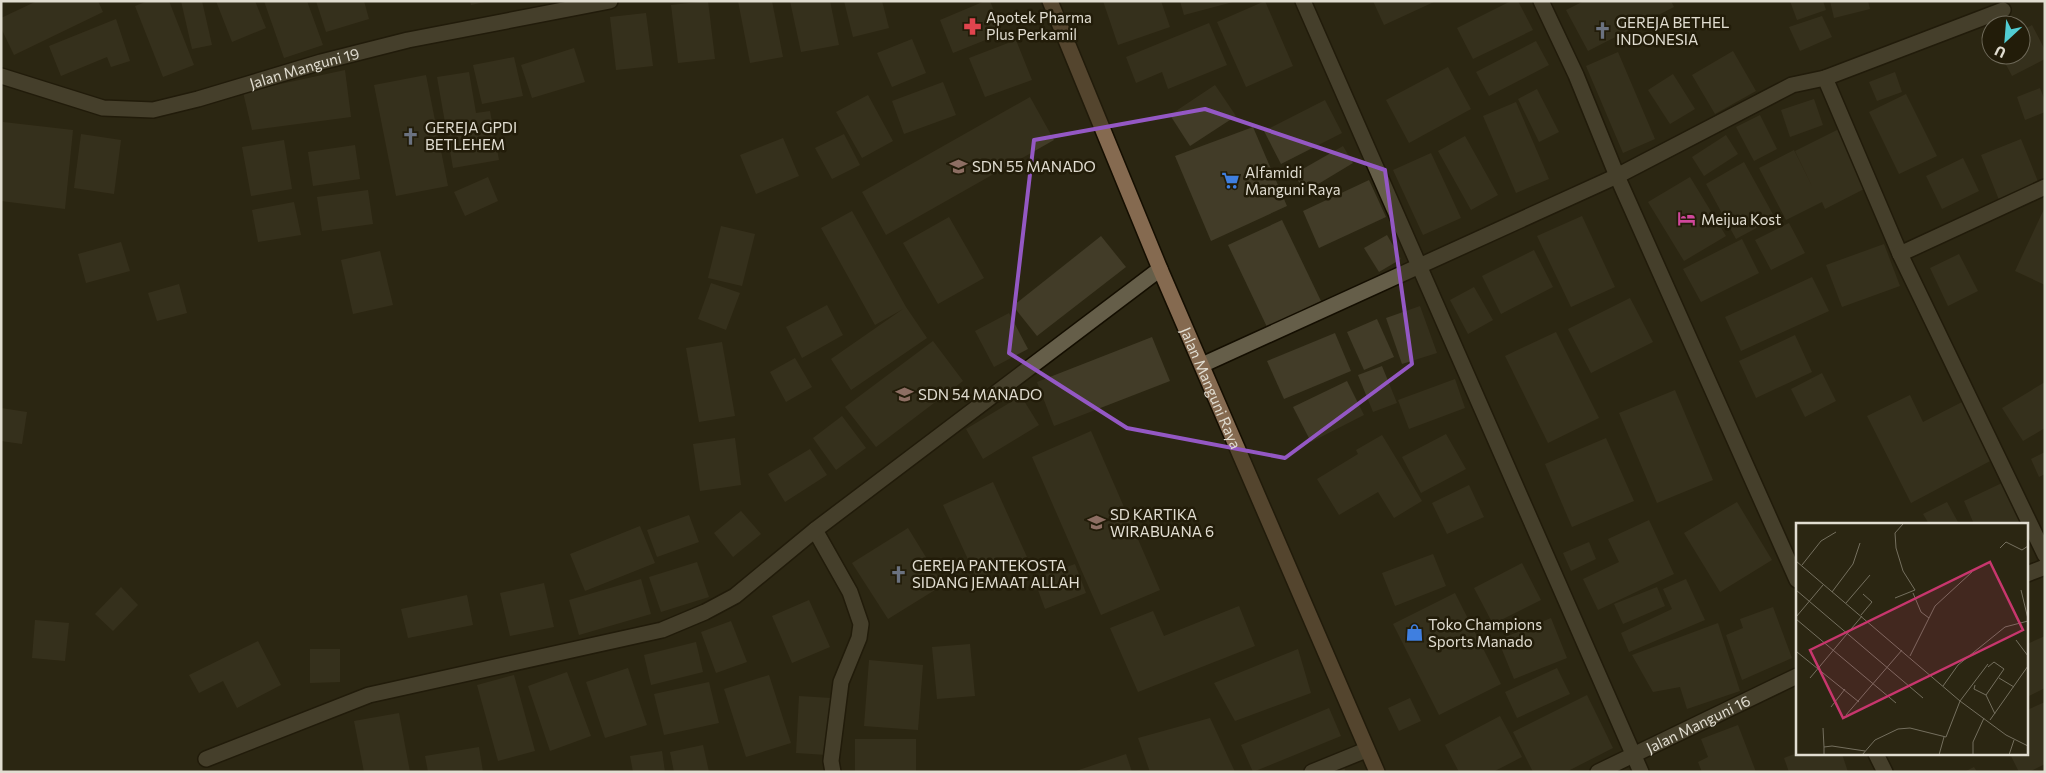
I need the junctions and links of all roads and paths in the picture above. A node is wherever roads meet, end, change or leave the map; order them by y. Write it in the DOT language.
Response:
graph roads {
  1 [pos="610,1"];
  2 [pos="1050,1"];
  3 [pos="1303,1"];
  4 [pos="1541,1"];
  5 [pos="2003,10"];
  6 [pos="1,76"];
  7 [pos="1825,78"];
  8 [pos="1617,176"];
  9 [pos="2045,187"];
  10 [pos="1900,254"];
  11 [pos="1421,267"];
  12 [pos="1160,270"];
  13 [pos="1202,365"];
  14 [pos="816,530"];
  15 [pos="2045,555"];
  16 [pos="2045,567"];
  17 [pos="2028,574"];
  18 [pos="1796,578"];
  19 [pos="1796,676"];
  20 [pos="1366,750"];
  21 [pos="1634,755"];
  22 [pos="1877,756"];
  23 [pos="206,759"];
  24 [pos="833,772"];
  25 [pos="1312,772"];
  26 [pos="1377,772"];
  27 [pos="1598,772"];
  28 [pos="1642,772"];
  29 [pos="1884,772"];
  1 -- 6 [label="street, Jalan Manguni 19"];
  2 -- 12 [label="street, Jalan Manguni Raya"];
  3 -- 11 [label="street"];
  4 -- 8 [label="street"];
  5 -- 7 [label="street"];
  7 -- 8 [label="street"];
  7 -- 10 [label="street"];
  8 -- 11 [label="street"];
  8 -- 18 [label="street"];
  9 -- 10 [label="street"];
  10 -- 15 [label="street"];
  11 -- 13 [label="street"];
  11 -- 21 [label="street"];
  12 -- 13 [label="street, Jalan Manguni Raya"];
  12 -- 14 [label="street"];
  13 -- 20 [label="street, Jalan Manguni Raya"];
  14 -- 23 [label="street"];
  14 -- 24 [label="street"];
  16 -- 17 [label="street"];
  19 -- 21 [label="street, Jalan Manguni 16"];
  20 -- 25 [label="street"];
  20 -- 26 [label="street, Jalan Manguni Raya"];
  21 -- 27 [label="street, Jalan Manguni 16"];
  21 -- 28 [label="street"];
  22 -- 29 [label="street"];
}
